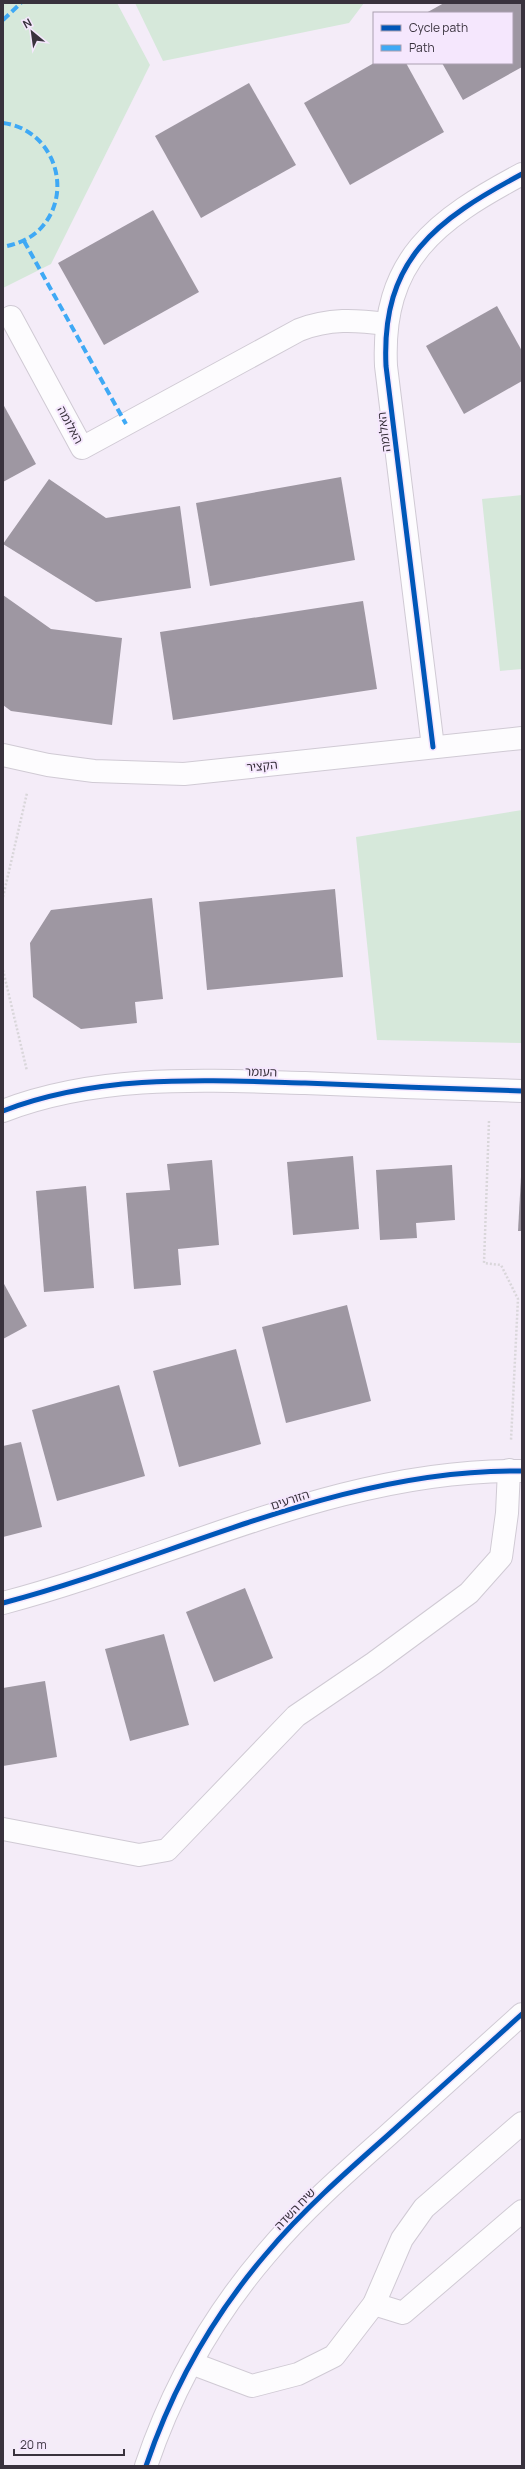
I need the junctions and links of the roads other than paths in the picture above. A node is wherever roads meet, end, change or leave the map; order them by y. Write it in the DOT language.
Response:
graph roads {
  1 [pos="522,174"];
  2 [pos="11,316"];
  3 [pos="387,324"];
  4 [pos="522,738"];
  5 [pos="433,748"];
  6 [pos="3,755"];
  7 [pos="522,1091"];
  8 [pos="3,1111"];
  9 [pos="515,1470"];
  10 [pos="3,1603"];
  11 [pos="3,1829"];
  12 [pos="522,2014"];
  13 [pos="522,2123"];
  14 [pos="522,2211"];
  15 [pos="374,2304"];
  16 [pos="191,2363"];
  17 [pos="146,2466"];
  1 -- 3 [label="street, האלומה"];
  2 -- 3 [label="street, האלומה"];
  3 -- 5 [label="street, האלומה"];
  4 -- 5 [label="street, הקציר"];
  5 -- 6 [label="street, הקציר"];
  7 -- 8 [label="street, העומר"];
  9 -- 10 [label="street, הזורעים"];
  9 -- 11 [label="street"];
  12 -- 16 [label="street, שיח השדה"];
  13 -- 15 [label="street"];
  14 -- 15 [label="street"];
  15 -- 16 [label="street"];
  16 -- 17 [label="street, שיח השדה"];
}
